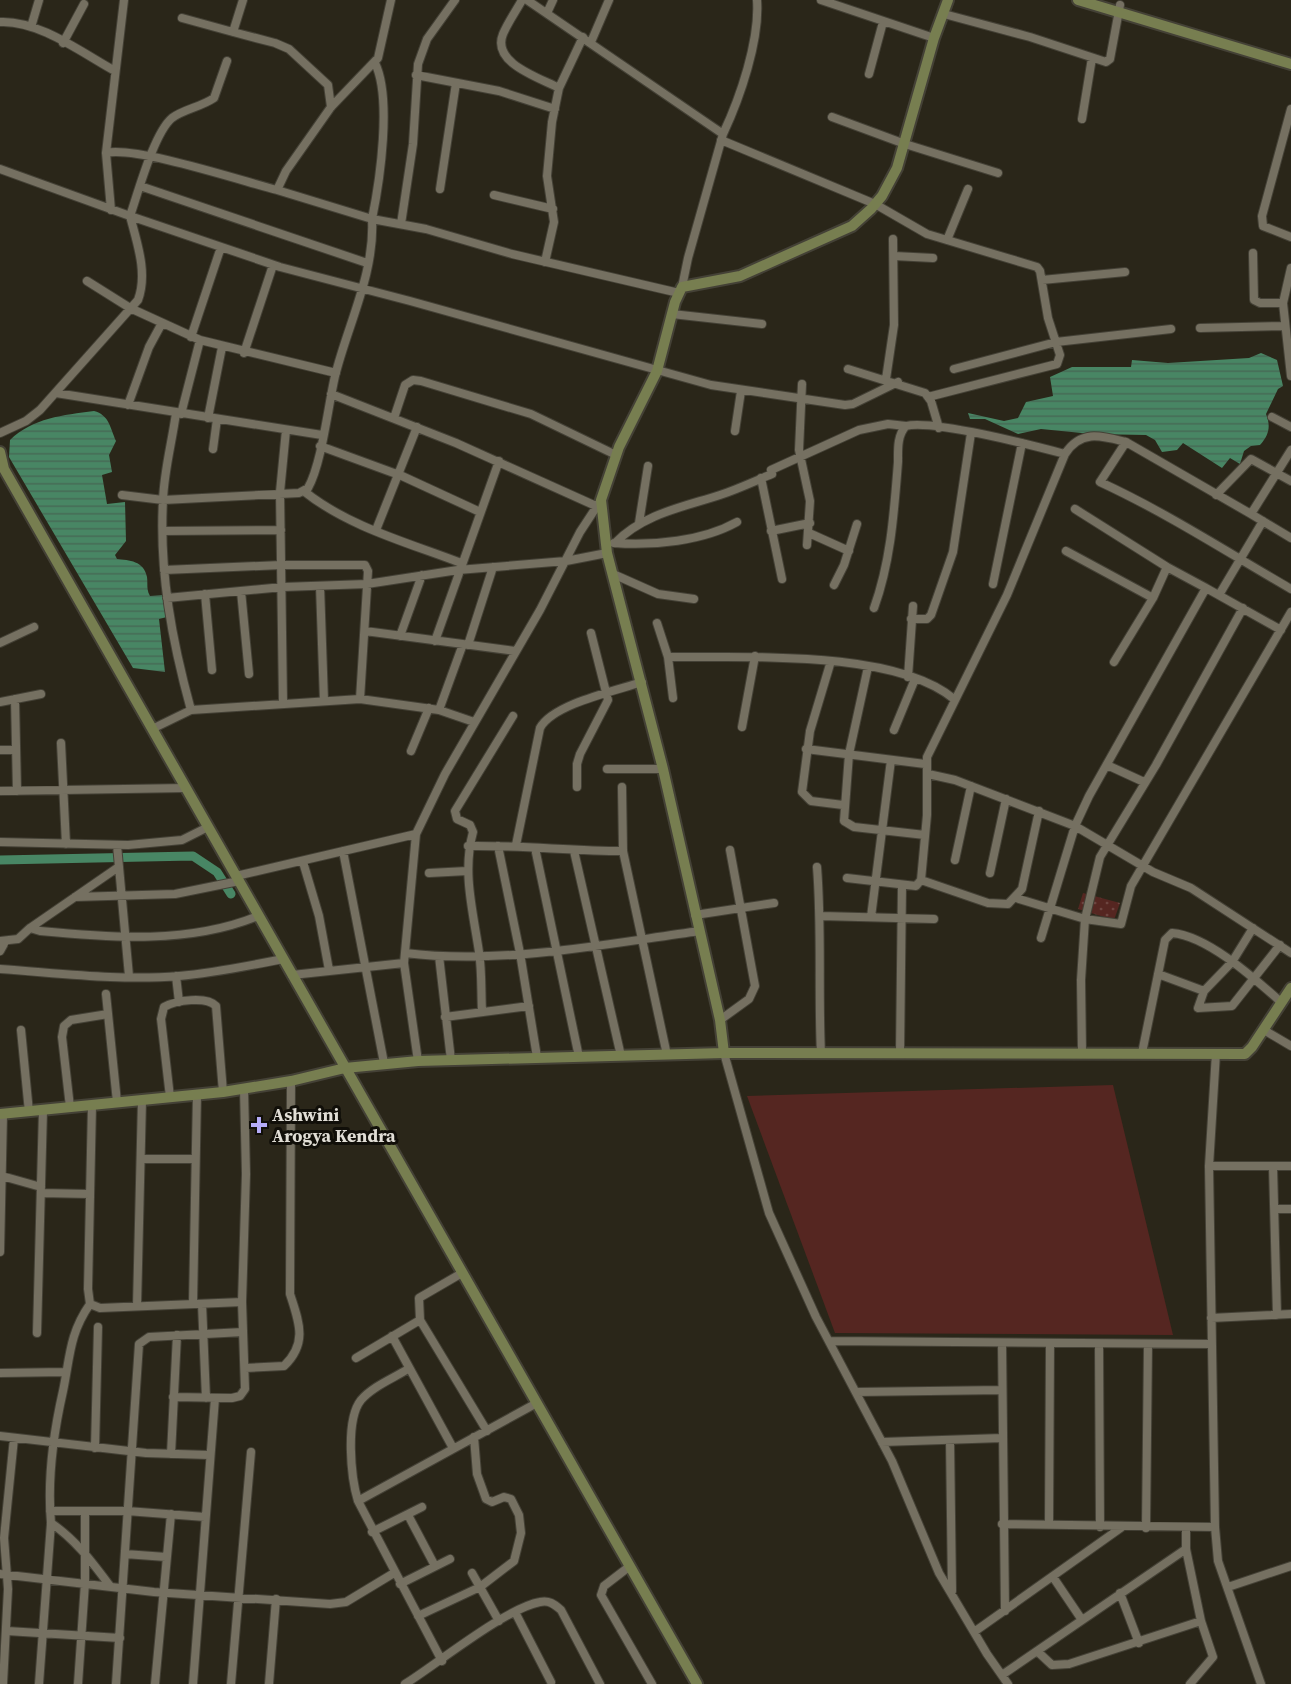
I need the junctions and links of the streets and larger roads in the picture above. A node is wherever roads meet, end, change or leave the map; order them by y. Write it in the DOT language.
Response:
graph roads {
  1 [pos="39,0"];
  2 [pos="124,0"];
  3 [pos="243,0"];
  4 [pos="391,0"];
  5 [pos="454,0"];
  6 [pos="522,0"];
  7 [pos="526,0"];
  8 [pos="553,0"];
  9 [pos="609,0"];
  10 [pos="757,0"];
  11 [pos="821,0"];
  12 [pos="948,0"];
  13 [pos="1078,0"];
  14 [pos="1102,0"];
  15 [pos="84,4"];
  16 [pos="1119,9"];
  17 [pos="547,13"];
  18 [pos="944,14"];
  19 [pos="182,18"];
  20 [pos="0,22"];
  21 [pos="883,22"];
  22 [pos="31,27"];
  23 [pos="233,32"];
  24 [pos="583,37"];
  25 [pos="934,38"];
  26 [pos="591,42"];
  27 [pos="63,43"];
  28 [pos="1291,57"];
  29 [pos="1092,58"];
  30 [pos="227,62"];
  31 [pos="375,63"];
  32 [pos="1291,64"];
  33 [pos="115,71"];
  34 [pos="869,74"];
  35 [pos="417,75"];
  36 [pos="456,83"];
  37 [pos="559,88"];
  38 [pos="332,107"];
  39 [pos="555,109"];
  40 [pos="1291,109"];
  41 [pos="832,117"];
  42 [pos="1082,119"];
  43 [pos="722,137"];
  44 [pos="905,144"];
  45 [pos="106,153"];
  46 [pos="151,157"];
  47 [pos="0,169"];
  48 [pos="998,173"];
  49 [pos="140,186"];
  50 [pos="440,189"];
  51 [pos="968,189"];
  52 [pos="277,190"];
  53 [pos="494,195"];
  54 [pos="875,204"];
  55 [pos="553,209"];
  56 [pos="111,210"];
  57 [pos="130,216"];
  58 [pos="372,219"];
  59 [pos="401,224"];
  60 [pos="1291,237"];
  61 [pos="893,239"];
  62 [pos="947,240"];
  63 [pos="221,247"];
  64 [pos="1253,253"];
  65 [pos="894,256"];
  66 [pos="933,258"];
  67 [pos="545,262"];
  68 [pos="367,263"];
  69 [pos="273,265"];
  70 [pos="1291,268"];
  71 [pos="1125,272"];
  72 [pos="1042,280"];
  73 [pos="87,281"];
  74 [pos="362,288"];
  75 [pos="681,290"];
  76 [pos="1283,303"];
  77 [pos="130,308"];
  78 [pos="672,314"];
  79 [pos="162,323"];
  80 [pos="762,324"];
  81 [pos="1284,326"];
  82 [pos="1200,328"];
  83 [pos="1172,329"];
  84 [pos="191,337"];
  85 [pos="200,340"];
  86 [pos="1056,342"];
  87 [pos="222,347"];
  88 [pos="244,353"];
  89 [pos="848,369"];
  90 [pos="954,369"];
  91 [pos="657,371"];
  92 [pos="336,374"];
  93 [pos="1291,376"];
  94 [pos="886,379"];
  95 [pos="898,382"];
  96 [pos="802,384"];
  97 [pos="741,391"];
  98 [pos="56,393"];
  99 [pos="331,394"];
  100 [pos="928,397"];
  101 [pos="801,400"];
  102 [pos="128,405"];
  103 [pos="178,413"];
  104 [pos="1272,417"];
  105 [pos="208,418"];
  106 [pos="393,418"];
  107 [pos="217,419"];
  108 [pos="937,422"];
  109 [pos="906,426"];
  110 [pos="417,427"];
  111 [pos="1291,427"];
  112 [pos="286,430"];
  113 [pos="735,431"];
  114 [pos="0,433"];
  115 [pos="971,433"];
  116 [pos="322,435"];
  117 [pos="1125,442"];
  118 [pos="1022,443"];
  119 [pos="320,446"];
  120 [pos="213,449"];
  121 [pos="1291,450"];
  122 [pos="0,452"];
  123 [pos="1065,454"];
  124 [pos="616,455"];
  125 [pos="499,461"];
  126 [pos="800,461"];
  127 [pos="648,466"];
  128 [pos="2,470"];
  129 [pos="1278,473"];
  130 [pos="398,475"];
  131 [pos="761,478"];
  132 [pos="1291,482"];
  133 [pos="280,492"];
  134 [pos="305,492"];
  135 [pos="122,495"];
  136 [pos="1216,495"];
  137 [pos="163,500"];
  138 [pos="598,503"];
  139 [pos="1075,509"];
  140 [pos="480,512"];
  141 [pos="1251,514"];
  142 [pos="1263,521"];
  143 [pos="737,522"];
  144 [pos="639,523"];
  145 [pos="810,523"];
  146 [pos="857,525"];
  147 [pos="281,530"];
  148 [pos="376,530"];
  149 [pos="163,531"];
  150 [pos="771,531"];
  151 [pos="808,533"];
  152 [pos="1290,534"];
  153 [pos="807,544"];
  154 [pos="609,546"];
  155 [pos="849,551"];
  156 [pos="1066,551"];
  157 [pos="1241,560"];
  158 [pos="566,561"];
  159 [pos="281,565"];
  160 [pos="460,567"];
  161 [pos="493,567"];
  162 [pos="1167,567"];
  163 [pos="164,570"];
  164 [pos="612,574"];
  165 [pos="422,575"];
  166 [pos="782,579"];
  167 [pos="367,584"];
  168 [pos="993,584"];
  169 [pos="834,585"];
  170 [pos="320,586"];
  171 [pos="283,587"];
  172 [pos="1206,588"];
  173 [pos="1291,589"];
  174 [pos="241,591"];
  175 [pos="205,594"];
  176 [pos="1219,595"];
  177 [pos="167,597"];
  178 [pos="1153,598"];
  179 [pos="694,599"];
  180 [pos="913,606"];
  181 [pos="874,608"];
  182 [pos="1243,608"];
  183 [pos="1291,612"];
  184 [pos="911,620"];
  185 [pos="657,623"];
  186 [pos="34,627"];
  187 [pos="1281,630"];
  188 [pos="365,631"];
  189 [pos="591,633"];
  190 [pos="400,636"];
  191 [pos="435,641"];
  192 [pos="0,643"];
  193 [pos="466,645"];
  194 [pos="515,651"];
  195 [pos="755,656"];
  196 [pos="668,657"];
  197 [pos="831,661"];
  198 [pos="1114,662"];
  199 [pos="868,667"];
  200 [pos="212,670"];
  201 [pos="249,674"];
  202 [pos="911,678"];
  203 [pos="642,682"];
  204 [pos="41,694"];
  205 [pos="607,694"];
  206 [pos="673,698"];
  207 [pos="15,699"];
  208 [pos="360,699"];
  209 [pos="954,699"];
  210 [pos="324,701"];
  211 [pos="0,702"];
  212 [pos="284,702"];
  213 [pos="429,708"];
  214 [pos="191,710"];
  215 [pos="439,710"];
  216 [pos="513,716"];
  217 [pos="474,722"];
  218 [pos="742,727"];
  219 [pos="152,729"];
  220 [pos="894,730"];
  221 [pos="61,743"];
  222 [pos="806,749"];
  223 [pos="0,750"];
  224 [pos="16,750"];
  225 [pos="411,752"];
  226 [pos="849,754"];
  227 [pos="891,760"];
  228 [pos="926,764"];
  229 [pos="1107,765"];
  230 [pos="607,769"];
  231 [pos="663,769"];
  232 [pos="928,774"];
  233 [pos="1144,782"];
  234 [pos="971,786"];
  235 [pos="577,787"];
  236 [pos="622,787"];
  237 [pos="186,788"];
  238 [pos="63,790"];
  239 [pos="0,791"];
  240 [pos="17,791"];
  241 [pos="1006,799"];
  242 [pos="843,805"];
  243 [pos="1039,811"];
  244 [pos="208,826"];
  245 [pos="1075,826"];
  246 [pos="884,830"];
  247 [pos="416,834"];
  248 [pos="925,835"];
  249 [pos="0,842"];
  250 [pos="66,843"];
  251 [pos="1109,843"];
  252 [pos="516,845"];
  253 [pos="468,846"];
  254 [pos="498,846"];
  255 [pos="117,848"];
  256 [pos="536,848"];
  257 [pos="730,850"];
  258 [pos="343,851"];
  259 [pos="574,851"];
  260 [pos="623,851"];
  261 [pos="955,860"];
  262 [pos="303,862"];
  263 [pos="1144,864"];
  264 [pos="117,865"];
  265 [pos="817,867"];
  266 [pos="467,871"];
  267 [pos="429,873"];
  268 [pos="990,873"];
  269 [pos="847,878"];
  270 [pos="234,880"];
  271 [pos="921,880"];
  272 [pos="876,881"];
  273 [pos="902,885"];
  274 [pos="75,897"];
  275 [pos="121,897"];
  276 [pos="1016,898"];
  277 [pos="774,903"];
  278 [pos="1049,907"];
  279 [pos="741,908"];
  280 [pos="695,915"];
  281 [pos="258,916"];
  282 [pos="821,916"];
  283 [pos="871,917"];
  284 [pos="900,918"];
  285 [pos="934,919"];
  286 [pos="1085,919"];
  287 [pos="30,928"];
  288 [pos="1253,928"];
  289 [pos="700,931"];
  290 [pos="125,937"];
  291 [pos="1041,938"];
  292 [pos="641,939"];
  293 [pos="2,941"];
  294 [pos="1280,945"];
  295 [pos="596,946"];
  296 [pos="558,949"];
  297 [pos="0,951"];
  298 [pos="405,953"];
  299 [pos="520,953"];
  300 [pos="1291,953"];
  301 [pos="480,955"];
  302 [pos="439,956"];
  303 [pos="283,958"];
  304 [pos="1232,962"];
  305 [pos="404,963"];
  306 [pos="364,967"];
  307 [pos="0,969"];
  308 [pos="329,970"];
  309 [pos="1158,974"];
  310 [pos="292,975"];
  311 [pos="129,976"];
  312 [pos="176,976"];
  313 [pos="1254,979"];
  314 [pos="1291,988"];
  315 [pos="1204,991"];
  316 [pos="106,994"];
  317 [pos="179,1002"];
  318 [pos="1281,1002"];
  319 [pos="529,1006"];
  320 [pos="482,1012"];
  321 [pos="108,1014"];
  322 [pos="446,1017"];
  323 [pos="720,1020"];
  324 [pos="21,1030"];
  325 [pos="1264,1030"];
  326 [pos="1291,1046"];
  327 [pos="1082,1052"];
  328 [pos="724,1053"];
  329 [pos="900,1053"];
  330 [pos="1142,1053"];
  331 [pos="1216,1053"];
  332 [pos="821,1054"];
  333 [pos="667,1055"];
  334 [pos="621,1056"];
  335 [pos="537,1057"];
  336 [pos="579,1057"];
  337 [pos="451,1060"];
  338 [pos="418,1061"];
  339 [pos="384,1063"];
  340 [pos="345,1068"];
  341 [pos="291,1081"];
  342 [pos="244,1089"];
  343 [pos="222,1092"];
  344 [pos="197,1094"];
  345 [pos="170,1097"];
  346 [pos="142,1100"];
  347 [pos="117,1102"];
  348 [pos="92,1105"];
  349 [pos="70,1107"];
  350 [pos="43,1110"];
  351 [pos="28,1112"];
  352 [pos="2,1114"];
  353 [pos="195,1159"];
  354 [pos="141,1160"];
  355 [pos="1209,1166"];
  356 [pos="1291,1166"];
  357 [pos="1273,1167"];
  358 [pos="2,1176"];
  359 [pos="41,1190"];
  360 [pos="90,1194"];
  361 [pos="1275,1209"];
  362 [pos="1291,1209"];
  363 [pos="0,1252"];
  364 [pos="462,1273"];
  365 [pos="242,1302"];
  366 [pos="90,1304"];
  367 [pos="193,1304"];
  368 [pos="202,1304"];
  369 [pos="137,1306"];
  370 [pos="1291,1314"];
  371 [pos="1277,1315"];
  372 [pos="1210,1318"];
  373 [pos="420,1320"];
  374 [pos="98,1328"];
  375 [pos="243,1332"];
  376 [pos="37,1334"];
  377 [pos="204,1334"];
  378 [pos="177,1335"];
  379 [pos="392,1336"];
  380 [pos="829,1341"];
  381 [pos="1002,1343"];
  382 [pos="1050,1344"];
  383 [pos="1099,1344"];
  384 [pos="1148,1344"];
  385 [pos="1211,1344"];
  386 [pos="356,1358"];
  387 [pos="245,1368"];
  388 [pos="408,1369"];
  389 [pos="65,1372"];
  390 [pos="0,1373"];
  391 [pos="1002,1390"];
  392 [pos="856,1392"];
  393 [pos="173,1397"];
  394 [pos="206,1398"];
  395 [pos="215,1398"];
  396 [pos="536,1404"];
  397 [pos="487,1431"];
  398 [pos="0,1436"];
  399 [pos="474,1437"];
  400 [pos="14,1438"];
  401 [pos="1002,1438"];
  402 [pos="950,1440"];
  403 [pos="882,1442"];
  404 [pos="52,1443"];
  405 [pos="95,1448"];
  406 [pos="453,1448"];
  407 [pos="130,1452"];
  408 [pos="251,1452"];
  409 [pos="171,1454"];
  410 [pos="209,1455"];
  411 [pos="4,1500"];
  412 [pos="358,1501"];
  413 [pos="422,1507"];
  414 [pos="50,1510"];
  415 [pos="85,1511"];
  416 [pos="127,1511"];
  417 [pos="171,1514"];
  418 [pos="408,1515"];
  419 [pos="205,1517"];
  420 [pos="51,1523"];
  421 [pos="1002,1524"];
  422 [pos="1049,1524"];
  423 [pos="1100,1527"];
  424 [pos="1122,1527"];
  425 [pos="1186,1527"];
  426 [pos="1215,1527"];
  427 [pos="1146,1528"];
  428 [pos="372,1532"];
  429 [pos="1186,1549"];
  430 [pos="85,1553"];
  431 [pos="125,1554"];
  432 [pos="166,1557"];
  433 [pos="450,1559"];
  434 [pos="435,1566"];
  435 [pos="630,1566"];
  436 [pos="1291,1566"];
  437 [pos="472,1572"];
  438 [pos="394,1573"];
  439 [pos="4,1575"];
  440 [pos="1053,1577"];
  441 [pos="47,1579"];
  442 [pos="85,1583"];
  443 [pos="400,1584"];
  444 [pos="110,1586"];
  445 [pos="480,1587"];
  446 [pos="1228,1587"];
  447 [pos="124,1588"];
  448 [pos="162,1592"];
  449 [pos="952,1593"];
  450 [pos="1120,1593"];
  451 [pos="200,1594"];
  452 [pos="239,1596"];
  453 [pos="276,1599"];
  454 [pos="1005,1611"];
  455 [pos="515,1612"];
  456 [pos="417,1616"];
  457 [pos="1082,1620"];
  458 [pos="499,1621"];
  459 [pos="1201,1621"];
  460 [pos="7,1631"];
  461 [pos="974,1632"];
  462 [pos="41,1633"];
  463 [pos="81,1635"];
  464 [pos="120,1638"];
  465 [pos="1139,1643"];
  466 [pos="1037,1651"];
  467 [pos="442,1661"];
  468 [pos="1002,1675"];
  469 [pos="551,1682"];
  470 [pos="3,1684"];
  471 [pos="39,1684"];
  472 [pos="78,1684"];
  473 [pos="116,1684"];
  474 [pos="154,1684"];
  475 [pos="193,1684"];
  476 [pos="231,1684"];
  477 [pos="269,1684"];
  478 [pos="405,1684"];
  479 [pos="600,1684"];
  480 [pos="652,1684"];
  481 [pos="697,1684"];
  482 [pos="1008,1684"];
  483 [pos="1190,1684"];
  484 [pos="1261,1684"];
  1 -- 22 [label="street"];
  2 -- 33 [label="street"];
  3 -- 23 [label="street"];
  4 -- 31 [label="street"];
  5 -- 35 [label="street"];
  6 -- 37 [label="street"];
  7 -- 17 [label="street"];
  8 -- 17 [label="street"];
  9 -- 26 [label="street"];
  10 -- 43 [label="street"];
  11 -- 21 [label="street"];
  12 -- 18 [label="street"];
  13 -- 16 [label="street"];
  14 -- 16 [label="street"];
  15 -- 27 [label="street"];
  16 -- 28 [label="street"];
  16 -- 29 [label="street"];
  16 -- 32 [label="street"];
  17 -- 24 [label="street"];
  18 -- 25 [label="street"];
  18 -- 29 [label="street"];
  19 -- 23 [label="street"];
  20 -- 22 [label="street"];
  21 -- 25 [label="street"];
  21 -- 34 [label="street"];
  22 -- 27 [label="street"];
  23 -- 38 [label="street"];
  24 -- 26 [label="street"];
  24 -- 37 [label="street"];
  25 -- 44 [label="street"];
  26 -- 43 [label="street"];
  27 -- 33 [label="street"];
  29 -- 42 [label="street"];
  30 -- 46 [label="street"];
  31 -- 38 [label="street"];
  31 -- 58 [label="street"];
  33 -- 45 [label="street"];
  35 -- 36 [label="street"];
  35 -- 59 [label="street"];
  36 -- 39 [label="street"];
  36 -- 50 [label="street"];
  37 -- 39 [label="street"];
  38 -- 52 [label="street"];
  39 -- 55 [label="street"];
  40 -- 60 [label="street"];
  41 -- 44 [label="street"];
  43 -- 54 [label="street"];
  43 -- 75 [label="street"];
  44 -- 48 [label="street"];
  44 -- 54 [label="street"];
  45 -- 46 [label="street"];
  45 -- 56 [label="street"];
  46 -- 49 [label="street"];
  46 -- 52 [label="street"];
  47 -- 56 [label="street"];
  49 -- 57 [label="street"];
  49 -- 68 [label="street"];
  51 -- 62 [label="street"];
  52 -- 58 [label="street"];
  53 -- 55 [label="street"];
  54 -- 62 [label="street"];
  54 -- 75 [label="street"];
  55 -- 67 [label="street"];
  56 -- 57 [label="street"];
  57 -- 63 [label="street"];
  57 -- 77 [label="street"];
  58 -- 59 [label="street"];
  58 -- 68 [label="street"];
  59 -- 67 [label="street"];
  61 -- 65 [label="street"];
  62 -- 72 [label="street"];
  63 -- 69 [label="street"];
  63 -- 84 [label="street"];
  64 -- 76 [label="street"];
  65 -- 66 [label="street"];
  65 -- 94 [label="street"];
  67 -- 75 [label="street"];
  68 -- 74 [label="street"];
  69 -- 74 [label="street"];
  69 -- 88 [label="street"];
  70 -- 76 [label="street"];
  71 -- 72 [label="street"];
  72 -- 86 [label="street"];
  73 -- 77 [label="street"];
  74 -- 91 [label="street"];
  74 -- 92 [label="street"];
  75 -- 78 [label="street"];
  76 -- 81 [label="street"];
  77 -- 79 [label="street"];
  77 -- 98 [label="street"];
  78 -- 80 [label="street"];
  78 -- 91 [label="street"];
  79 -- 84 [label="street"];
  79 -- 102 [label="street"];
  81 -- 82 [label="street"];
  81 -- 93 [label="street"];
  83 -- 86 [label="street"];
  84 -- 85 [label="street"];
  85 -- 87 [label="street"];
  85 -- 103 [label="street"];
  86 -- 90 [label="street"];
  86 -- 100 [label="street"];
  87 -- 88 [label="street"];
  87 -- 105 [label="street"];
  88 -- 92 [label="street"];
  89 -- 94 [label="street"];
  91 -- 97 [label="street"];
  91 -- 124 [label="street"];
  92 -- 99 [label="street"];
  94 -- 95 [label="street"];
  95 -- 100 [label="street"];
  95 -- 101 [label="street"];
  96 -- 101 [label="street"];
  97 -- 101 [label="street"];
  97 -- 113 [label="street"];
  98 -- 102 [label="street"];
  98 -- 114 [label="street"];
  99 -- 106 [label="street"];
  99 -- 116 [label="street"];
  100 -- 108 [label="street"];
  101 -- 126 [label="street"];
  102 -- 103 [label="street"];
  103 -- 105 [label="street"];
  103 -- 137 [label="street"];
  104 -- 111 [label="street"];
  105 -- 107 [label="street"];
  106 -- 110 [label="street"];
  106 -- 124 [label="street"];
  107 -- 112 [label="street"];
  107 -- 120 [label="street"];
  108 -- 109 [label="street"];
  108 -- 115 [label="street"];
  109 -- 126 [label="street"];
  109 -- 181 [label="street"];
  110 -- 125 [label="street"];
  110 -- 130 [label="street"];
  112 -- 116 [label="street"];
  112 -- 133 [label="street"];
  115 -- 118 [label="street"];
  115 -- 184 [label="street"];
  116 -- 119 [label="street"];
  117 -- 123 [label="street"];
  117 -- 136 [label="street"];
  117 -- 157 [label="street"];
  118 -- 123 [label="street"];
  118 -- 168 [label="street"];
  119 -- 130 [label="street"];
  119 -- 134 [label="street"];
  121 -- 129 [label="street"];
  122 -- 128 [label="street"];
  123 -- 209 [label="street"];
  124 -- 138 [label="street"];
  125 -- 138 [label="street"];
  125 -- 140 [label="street"];
  126 -- 131 [label="street"];
  126 -- 145 [label="street"];
  127 -- 144 [label="street"];
  128 -- 219 [label="street"];
  129 -- 132 [label="street"];
  129 -- 136 [label="street"];
  129 -- 141 [label="street"];
  130 -- 140 [label="street"];
  130 -- 148 [label="street"];
  131 -- 144 [label="street"];
  131 -- 150 [label="street"];
  133 -- 134 [label="street"];
  133 -- 137 [label="street"];
  133 -- 147 [label="street"];
  134 -- 148 [label="street"];
  135 -- 137 [label="street"];
  136 -- 141 [label="street"];
  137 -- 149 [label="street"];
  138 -- 154 [label="street"];
  138 -- 158 [label="street"];
  139 -- 162 [label="street"];
  140 -- 160 [label="street"];
  141 -- 142 [label="street"];
  142 -- 152 [label="street"];
  142 -- 157 [label="street"];
  143 -- 154 [label="street"];
  144 -- 154 [label="street"];
  145 -- 150 [label="street"];
  145 -- 151 [label="street"];
  146 -- 155 [label="street"];
  147 -- 149 [label="street"];
  147 -- 159 [label="street"];
  148 -- 160 [label="street"];
  149 -- 163 [label="street"];
  150 -- 166 [label="street"];
  151 -- 153 [label="street"];
  151 -- 155 [label="street"];
  154 -- 158 [label="street"];
  154 -- 164 [label="street"];
  155 -- 169 [label="street"];
  156 -- 178 [label="street"];
  157 -- 173 [label="street"];
  157 -- 176 [label="street"];
  158 -- 161 [label="street"];
  158 -- 194 [label="street"];
  159 -- 163 [label="street"];
  159 -- 167 [label="street"];
  159 -- 171 [label="street"];
  160 -- 161 [label="street"];
  160 -- 165 [label="street"];
  160 -- 191 [label="street"];
  161 -- 193 [label="street"];
  162 -- 172 [label="street"];
  162 -- 178 [label="street"];
  163 -- 177 [label="street"];
  164 -- 179 [label="street"];
  164 -- 203 [label="street"];
  165 -- 167 [label="street"];
  165 -- 190 [label="street"];
  167 -- 170 [label="street"];
  167 -- 188 [label="street"];
  170 -- 171 [label="street"];
  170 -- 210 [label="street"];
  171 -- 174 [label="street"];
  171 -- 212 [label="street"];
  172 -- 176 [label="street"];
  172 -- 229 [label="street"];
  174 -- 175 [label="street"];
  174 -- 201 [label="street"];
  175 -- 177 [label="street"];
  175 -- 200 [label="street"];
  176 -- 182 [label="street"];
  177 -- 214 [label="street"];
  178 -- 198 [label="street"];
  180 -- 184 [label="street"];
  182 -- 187 [label="street"];
  182 -- 233 [label="street"];
  183 -- 187 [label="street"];
  184 -- 202 [label="street"];
  185 -- 196 [label="street"];
  186 -- 192 [label="street"];
  187 -- 263 [label="street"];
  188 -- 190 [label="street"];
  188 -- 208 [label="street"];
  189 -- 205 [label="street"];
  190 -- 191 [label="street"];
  191 -- 193 [label="street"];
  193 -- 194 [label="street"];
  193 -- 215 [label="street"];
  194 -- 217 [label="street"];
  195 -- 196 [label="street"];
  195 -- 197 [label="street"];
  195 -- 218 [label="street"];
  196 -- 206 [label="street"];
  197 -- 199 [label="street"];
  197 -- 222 [label="street"];
  199 -- 202 [label="street"];
  199 -- 226 [label="street"];
  202 -- 209 [label="street"];
  202 -- 220 [label="street"];
  203 -- 205 [label="street"];
  203 -- 231 [label="street"];
  204 -- 207 [label="street"];
  205 -- 235 [label="street"];
  205 -- 252 [label="street"];
  207 -- 211 [label="street"];
  207 -- 224 [label="street"];
  208 -- 210 [label="street"];
  208 -- 213 [label="street"];
  209 -- 228 [label="street"];
  210 -- 212 [label="street"];
  212 -- 214 [label="street"];
  213 -- 215 [label="street"];
  213 -- 225 [label="street"];
  214 -- 219 [label="street"];
  215 -- 217 [label="street"];
  216 -- 253 [label="street"];
  217 -- 247 [label="street"];
  219 -- 237 [label="street"];
  221 -- 238 [label="street"];
  222 -- 226 [label="street"];
  222 -- 242 [label="street"];
  223 -- 224 [label="street"];
  224 -- 240 [label="street"];
  226 -- 227 [label="street"];
  226 -- 242 [label="street"];
  227 -- 228 [label="street"];
  227 -- 246 [label="street"];
  228 -- 232 [label="street"];
  229 -- 233 [label="street"];
  229 -- 245 [label="street"];
  230 -- 231 [label="street"];
  231 -- 280 [label="street"];
  232 -- 234 [label="street"];
  232 -- 248 [label="street"];
  233 -- 251 [label="street"];
  234 -- 241 [label="street"];
  234 -- 261 [label="street"];
  236 -- 260 [label="street"];
  237 -- 238 [label="street"];
  237 -- 244 [label="street"];
  238 -- 240 [label="street"];
  238 -- 250 [label="street"];
  239 -- 240 [label="street"];
  241 -- 243 [label="street"];
  241 -- 268 [label="street"];
  242 -- 246 [label="street"];
  243 -- 245 [label="street"];
  243 -- 276 [label="street"];
  244 -- 255 [label="street"];
  244 -- 270 [label="street"];
  245 -- 251 [label="street"];
  245 -- 278 [label="street"];
  246 -- 248 [label="street"];
  246 -- 272 [label="street"];
  247 -- 258 [label="street"];
  247 -- 298 [label="street"];
  248 -- 271 [label="street"];
  249 -- 250 [label="street"];
  250 -- 255 [label="street"];
  251 -- 263 [label="street"];
  251 -- 286 [label="street"];
  252 -- 254 [label="street"];
  252 -- 256 [label="street"];
  253 -- 254 [label="street"];
  253 -- 266 [label="street"];
  254 -- 299 [label="street"];
  255 -- 264 [label="street"];
  256 -- 259 [label="street"];
  256 -- 296 [label="street"];
  257 -- 279 [label="street"];
  258 -- 262 [label="street"];
  258 -- 306 [label="street"];
  259 -- 260 [label="street"];
  259 -- 295 [label="street"];
  260 -- 292 [label="street"];
  262 -- 270 [label="street"];
  262 -- 308 [label="street"];
  263 -- 286 [label="street"];
  263 -- 288 [label="street"];
  264 -- 274 [label="street"];
  264 -- 275 [label="street"];
  265 -- 282 [label="street"];
  266 -- 267 [label="street"];
  266 -- 301 [label="street"];
  269 -- 272 [label="street"];
  270 -- 275 [label="street"];
  270 -- 281 [label="street"];
  271 -- 273 [label="street"];
  271 -- 276 [label="street"];
  272 -- 273 [label="street"];
  272 -- 283 [label="street"];
  273 -- 284 [label="street"];
  274 -- 275 [label="street"];
  274 -- 287 [label="street"];
  275 -- 290 [label="street"];
  276 -- 278 [label="street"];
  277 -- 279 [label="street"];
  278 -- 286 [label="street"];
  278 -- 291 [label="street"];
  279 -- 280 [label="street"];
  279 -- 323 [label="street"];
  280 -- 289 [label="street"];
  281 -- 290 [label="street"];
  281 -- 303 [label="street"];
  282 -- 283 [label="street"];
  282 -- 332 [label="street"];
  283 -- 284 [label="street"];
  284 -- 285 [label="street"];
  284 -- 329 [label="street"];
  286 -- 327 [label="street"];
  287 -- 290 [label="street"];
  287 -- 293 [label="street"];
  288 -- 294 [label="street"];
  288 -- 304 [label="street"];
  289 -- 292 [label="street"];
  289 -- 323 [label="street"];
  290 -- 311 [label="street"];
  292 -- 295 [label="street"];
  292 -- 333 [label="street"];
  293 -- 297 [label="street"];
  294 -- 300 [label="street"];
  294 -- 313 [label="street"];
  295 -- 296 [label="street"];
  295 -- 334 [label="street"];
  296 -- 299 [label="street"];
  296 -- 336 [label="street"];
  298 -- 302 [label="street"];
  298 -- 305 [label="street"];
  299 -- 301 [label="street"];
  299 -- 319 [label="street"];
  301 -- 302 [label="street"];
  301 -- 320 [label="street"];
  302 -- 322 [label="street"];
  303 -- 310 [label="street"];
  303 -- 312 [label="street"];
  304 -- 309 [label="street"];
  304 -- 313 [label="street"];
  304 -- 315 [label="street"];
  305 -- 306 [label="street"];
  305 -- 338 [label="street"];
  306 -- 308 [label="street"];
  306 -- 339 [label="street"];
  307 -- 311 [label="street"];
  308 -- 310 [label="street"];
  309 -- 315 [label="street"];
  309 -- 330 [label="street"];
  310 -- 340 [label="street"];
  311 -- 312 [label="street"];
  312 -- 317 [label="street"];
  313 -- 315 [label="street"];
  313 -- 318 [label="street"];
  314 -- 318 [label="street"];
  316 -- 321 [label="street"];
  317 -- 343 [label="street"];
  317 -- 345 [label="street"];
  318 -- 325 [label="street"];
  319 -- 320 [label="street"];
  319 -- 335 [label="street"];
  320 -- 322 [label="street"];
  321 -- 347 [label="street"];
  321 -- 349 [label="street"];
  322 -- 337 [label="street"];
  323 -- 328 [label="street"];
  324 -- 351 [label="street"];
  325 -- 326 [label="street"];
  325 -- 331 [label="street"];
  327 -- 329 [label="street"];
  327 -- 330 [label="street"];
  328 -- 332 [label="street"];
  328 -- 333 [label="street"];
  328 -- 380 [label="street"];
  329 -- 332 [label="street"];
  330 -- 331 [label="street"];
  331 -- 355 [label="street"];
  333 -- 334 [label="street"];
  334 -- 336 [label="street"];
  335 -- 336 [label="street"];
  335 -- 337 [label="street"];
  337 -- 338 [label="street"];
  338 -- 339 [label="street"];
  339 -- 340 [label="street"];
  340 -- 341 [label="street"];
  340 -- 364 [label="street"];
  341 -- 342 [label="street"];
  341 -- 387 [label="street"];
  342 -- 343 [label="street"];
  342 -- 365 [label="street"];
  343 -- 344 [label="street"];
  344 -- 345 [label="street"];
  344 -- 353 [label="street"];
  345 -- 346 [label="street"];
  346 -- 347 [label="street"];
  346 -- 354 [label="street"];
  347 -- 348 [label="street"];
  348 -- 349 [label="street"];
  348 -- 360 [label="street"];
  349 -- 350 [label="street"];
  350 -- 351 [label="street"];
  350 -- 359 [label="street"];
  351 -- 352 [label="street"];
  352 -- 358 [label="street"];
  353 -- 354 [label="street"];
  353 -- 367 [label="street"];
  354 -- 369 [label="street"];
  355 -- 357 [label="street"];
  355 -- 372 [label="street"];
  356 -- 357 [label="street"];
  357 -- 361 [label="street"];
  358 -- 359 [label="street"];
  358 -- 363 [label="street"];
  359 -- 360 [label="street"];
  359 -- 376 [label="street"];
  360 -- 366 [label="street"];
  361 -- 362 [label="street"];
  361 -- 371 [label="street"];
  364 -- 373 [label="street"];
  364 -- 396 [label="street"];
  365 -- 368 [label="street"];
  365 -- 375 [label="street"];
  366 -- 369 [label="street"];
  366 -- 389 [label="street"];
  367 -- 368 [label="street"];
  367 -- 369 [label="street"];
  368 -- 377 [label="street"];
  370 -- 371 [label="street"];
  371 -- 372 [label="street"];
  372 -- 385 [label="street"];
  373 -- 379 [label="street"];
  373 -- 397 [label="street"];
  374 -- 405 [label="street"];
  375 -- 377 [label="street"];
  375 -- 387 [label="street"];
  377 -- 378 [label="street"];
  377 -- 394 [label="street"];
  378 -- 393 [label="street"];
  378 -- 407 [label="street"];
  379 -- 386 [label="street"];
  379 -- 388 [label="street"];
  380 -- 381 [label="street"];
  380 -- 392 [label="street"];
  381 -- 382 [label="street"];
  381 -- 391 [label="street"];
  382 -- 383 [label="street"];
  382 -- 422 [label="street"];
  383 -- 384 [label="street"];
  383 -- 423 [label="street"];
  384 -- 385 [label="street"];
  384 -- 427 [label="street"];
  385 -- 426 [label="street"];
  387 -- 395 [label="street"];
  388 -- 406 [label="street"];
  388 -- 412 [label="street"];
  389 -- 390 [label="street"];
  389 -- 404 [label="street"];
  391 -- 392 [label="street"];
  391 -- 401 [label="street"];
  392 -- 403 [label="street"];
  393 -- 394 [label="street"];
  393 -- 409 [label="street"];
  394 -- 395 [label="street"];
  395 -- 410 [label="street"];
  396 -- 397 [label="street"];
  396 -- 435 [label="street"];
  397 -- 399 [label="street"];
  398 -- 400 [label="street"];
  399 -- 406 [label="street"];
  399 -- 445 [label="street"];
  400 -- 404 [label="street"];
  400 -- 411 [label="street"];
  401 -- 402 [label="street"];
  401 -- 421 [label="street"];
  402 -- 403 [label="street"];
  402 -- 449 [label="street"];
  403 -- 449 [label="street"];
  404 -- 405 [label="street"];
  404 -- 414 [label="street"];
  405 -- 407 [label="street"];
  406 -- 412 [label="street"];
  407 -- 409 [label="street"];
  407 -- 416 [label="street"];
  408 -- 452 [label="street"];
  409 -- 410 [label="street"];
  410 -- 419 [label="street"];
  411 -- 439 [label="street"];
  412 -- 428 [label="street"];
  413 -- 418 [label="street"];
  414 -- 415 [label="street"];
  414 -- 420 [label="street"];
  415 -- 416 [label="street"];
  415 -- 430 [label="street"];
  416 -- 417 [label="street"];
  416 -- 431 [label="street"];
  417 -- 419 [label="street"];
  417 -- 432 [label="street"];
  418 -- 428 [label="street"];
  418 -- 434 [label="street"];
  419 -- 451 [label="street"];
  420 -- 430 [label="street"];
  420 -- 441 [label="street"];
  421 -- 422 [label="street"];
  421 -- 454 [label="street"];
  422 -- 423 [label="street"];
  423 -- 424 [label="street"];
  424 -- 427 [label="street"];
  424 -- 440 [label="street"];
  425 -- 426 [label="street"];
  425 -- 427 [label="street"];
  425 -- 429 [label="street"];
  426 -- 446 [label="street"];
  428 -- 438 [label="street"];
  429 -- 450 [label="street"];
  429 -- 459 [label="street"];
  430 -- 442 [label="street"];
  430 -- 444 [label="street"];
  431 -- 432 [label="street"];
  431 -- 447 [label="street"];
  432 -- 448 [label="street"];
  433 -- 434 [label="street"];
  434 -- 443 [label="street"];
  435 -- 480 [label="street"];
  435 -- 481 [label="street"];
  436 -- 446 [label="street"];
  437 -- 445 [label="street"];
  438 -- 443 [label="street"];
  438 -- 453 [label="street"];
  439 -- 441 [label="street"];
  439 -- 460 [label="street"];
  440 -- 454 [label="street"];
  440 -- 457 [label="street"];
  441 -- 442 [label="street"];
  441 -- 462 [label="street"];
  442 -- 444 [label="street"];
  442 -- 463 [label="street"];
  443 -- 456 [label="street"];
  444 -- 447 [label="street"];
  445 -- 456 [label="street"];
  445 -- 458 [label="street"];
  446 -- 484 [label="street"];
  447 -- 448 [label="street"];
  447 -- 464 [label="street"];
  448 -- 451 [label="street"];
  448 -- 474 [label="street"];
  449 -- 461 [label="street"];
  450 -- 457 [label="street"];
  450 -- 465 [label="street"];
  451 -- 452 [label="street"];
  451 -- 475 [label="street"];
  452 -- 453 [label="street"];
  452 -- 476 [label="street"];
  453 -- 477 [label="street"];
  454 -- 461 [label="street"];
  455 -- 458 [label="street"];
  455 -- 469 [label="street"];
  455 -- 479 [label="street"];
  456 -- 467 [label="street"];
  457 -- 466 [label="street"];
  458 -- 467 [label="street"];
  459 -- 465 [label="street"];
  459 -- 483 [label="street"];
  460 -- 462 [label="street"];
  460 -- 470 [label="street"];
  461 -- 468 [label="street"];
  462 -- 463 [label="street"];
  462 -- 471 [label="street"];
  463 -- 464 [label="street"];
  463 -- 472 [label="street"];
  464 -- 473 [label="street"];
  465 -- 466 [label="street"];
  466 -- 468 [label="street"];
  467 -- 478 [label="street"];
  468 -- 482 [label="street"];
}
